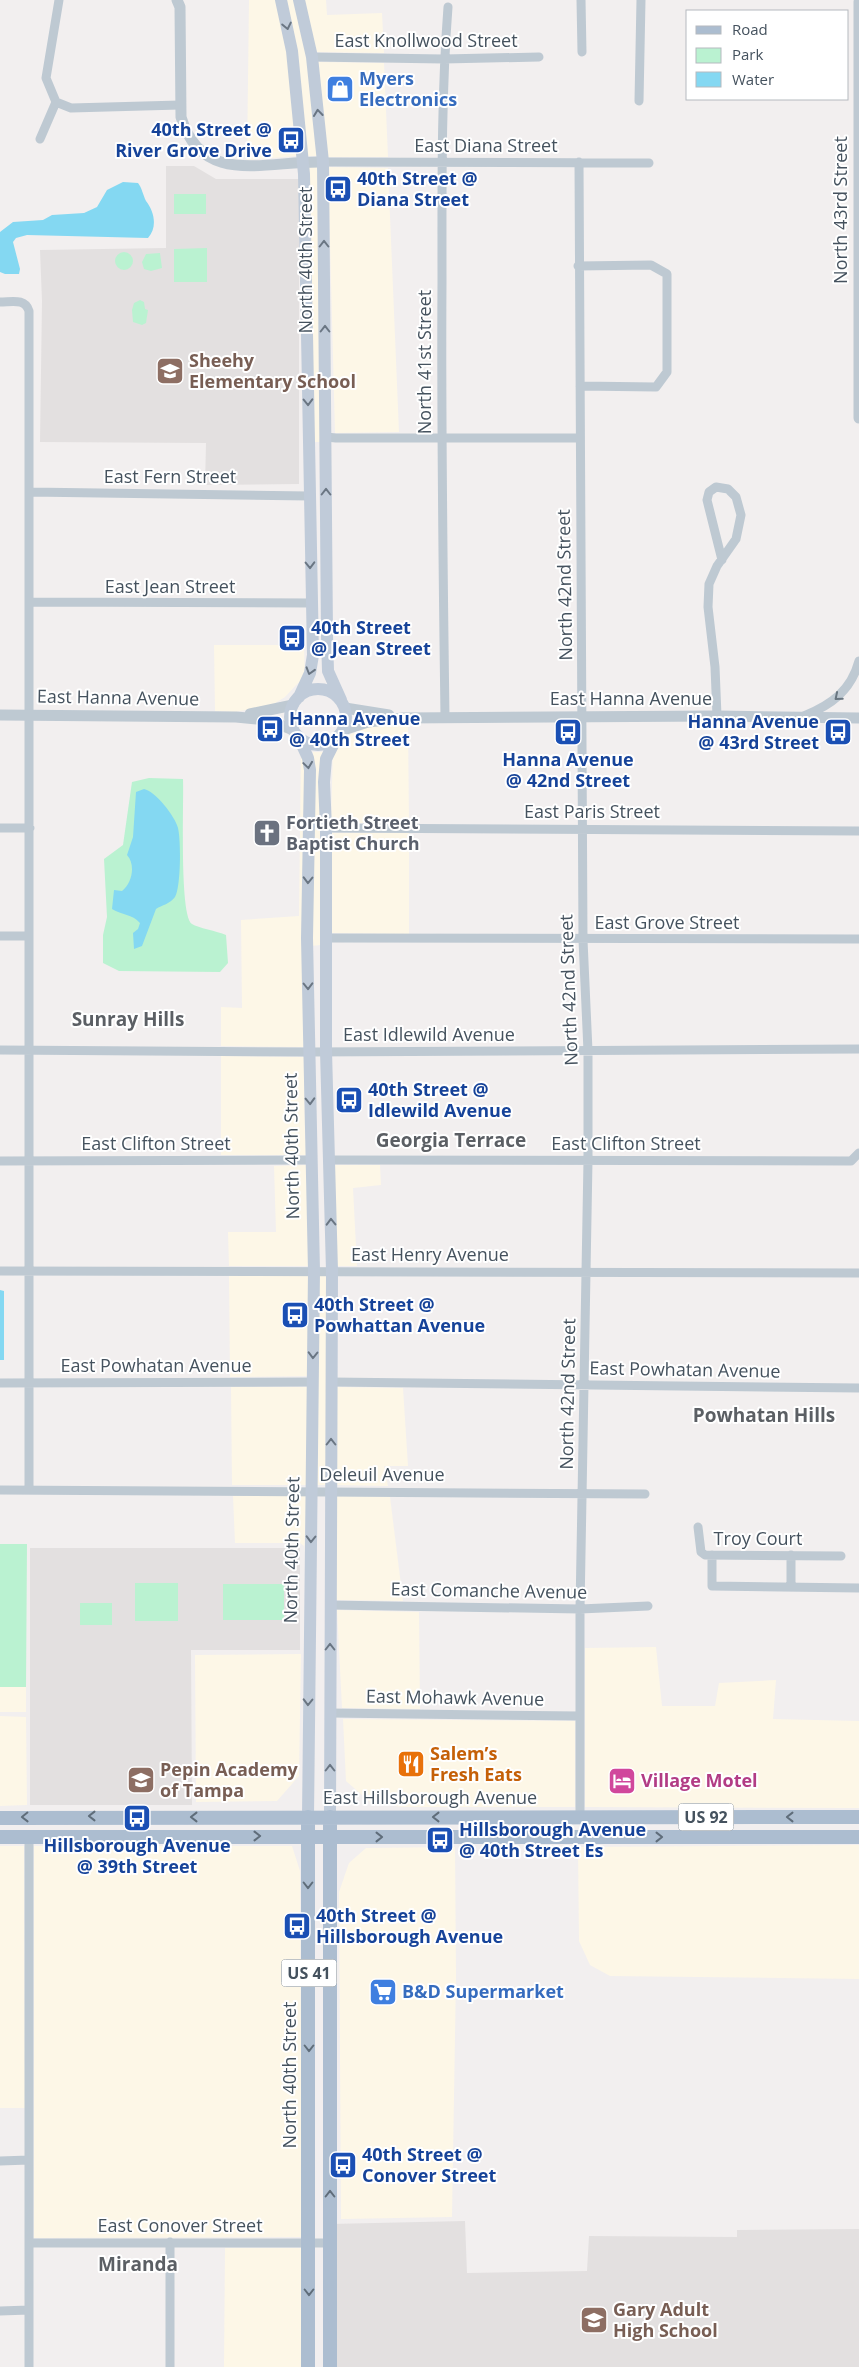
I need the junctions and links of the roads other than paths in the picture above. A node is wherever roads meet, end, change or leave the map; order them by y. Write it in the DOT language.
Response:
graph roads {
  1 [pos="59,0"];
  2 [pos="177,0"];
  3 [pos="281,0"];
  4 [pos="299,0"];
  5 [pos="581,0"];
  6 [pos="641,0"];
  7 [pos="859,2"];
  8 [pos="448,7"];
  9 [pos="582,52"];
  10 [pos="312,57"];
  11 [pos="539,57"];
  12 [pos="444,59"];
  13 [pos="639,101"];
  14 [pos="56,102"];
  15 [pos="180,105"];
  16 [pos="40,139"];
  17 [pos="858,160"];
  18 [pos="303,161"];
  19 [pos="323,162"];
  20 [pos="579,162"];
  21 [pos="649,162"];
  22 [pos="442,163"];
  23 [pos="578,266"];
  24 [pos="0,302"];
  25 [pos="580,386"];
  26 [pos="859,418"];
  27 [pos="326,436"];
  28 [pos="441,437"];
  29 [pos="579,438"];
  30 [pos="30,492"];
  31 [pos="309,496"];
  32 [pos="327,540"];
  33 [pos="722,560"];
  34 [pos="30,602"];
  35 [pos="311,603"];
  36 [pos="859,661"];
  37 [pos="296,701"];
  38 [pos="343,704"];
  39 [pos="0,715"];
  40 [pos="29,715"];
  41 [pos="716,716"];
  42 [pos="236,717"];
  43 [pos="445,717"];
  44 [pos="582,717"];
  45 [pos="801,717"];
  46 [pos="403,718"];
  47 [pos="859,718"];
  48 [pos="296,733"];
  49 [pos="339,734"];
  50 [pos="0,828"];
  51 [pos="30,828"];
  52 [pos="326,828"];
  53 [pos="583,828"];
  54 [pos="859,831"];
  55 [pos="0,936"];
  56 [pos="28,936"];
  57 [pos="324,938"];
  58 [pos="859,939"];
  59 [pos="583,940"];
  60 [pos="28,1049"];
  61 [pos="859,1049"];
  62 [pos="0,1050"];
  63 [pos="588,1051"];
  64 [pos="309,1052"];
  65 [pos="326,1052"];
  66 [pos="859,1153"];
  67 [pos="312,1160"];
  68 [pos="330,1160"];
  69 [pos="588,1160"];
  70 [pos="0,1161"];
  71 [pos="28,1161"];
  72 [pos="0,1271"];
  73 [pos="29,1271"];
  74 [pos="314,1271"];
  75 [pos="332,1271"];
  76 [pos="586,1272"];
  77 [pos="859,1273"];
  78 [pos="312,1382"];
  79 [pos="331,1382"];
  80 [pos="0,1383"];
  81 [pos="29,1383"];
  82 [pos="584,1385"];
  83 [pos="859,1388"];
  84 [pos="0,1490"];
  85 [pos="29,1490"];
  86 [pos="312,1491"];
  87 [pos="331,1491"];
  88 [pos="582,1493"];
  89 [pos="645,1494"];
  90 [pos="698,1527"];
  91 [pos="712,1555"];
  92 [pos="791,1555"];
  93 [pos="841,1556"];
  94 [pos="791,1586"];
  95 [pos="859,1588"];
  96 [pos="330,1605"];
  97 [pos="648,1606"];
  98 [pos="580,1609"];
  99 [pos="330,1713"];
  100 [pos="579,1716"];
  101 [pos="67,1817"];
  102 [pos="308,1817"];
  103 [pos="330,1817"];
  104 [pos="580,1817"];
  105 [pos="859,1817"];
  106 [pos="0,1818"];
  107 [pos="859,1826"];
  108 [pos="0,1837"];
  109 [pos="29,1837"];
  110 [pos="308,1837"];
  111 [pos="330,1837"];
  112 [pos="859,1837"];
  113 [pos="838,1838"];
  114 [pos="29,2160"];
  115 [pos="0,2161"];
  116 [pos="170,2242"];
  117 [pos="29,2243"];
  118 [pos="309,2243"];
  119 [pos="330,2243"];
  120 [pos="29,2310"];
  121 [pos="0,2311"];
  122 [pos="29,2367"];
  123 [pos="170,2367"];
  124 [pos="308,2367"];
  125 [pos="330,2367"];
  1 -- 14 [label="street"];
  2 -- 15 [label="street"];
  3 -- 18 [label="main road, North 40th Street, one-way"];
  4 -- 10 [label="main road, North 40th Street"];
  5 -- 9 [label="street"];
  6 -- 13 [label="street"];
  7 -- 17 [label="street, North 43rd Street"];
  8 -- 12 [label="street, North 41st Street"];
  10 -- 12 [label="street, East Knollwood Street"];
  19 -- 10 [label="main road, North 40th Street, one-way"];
  11 -- 12 [label="street, East Knollwood Street"];
  12 -- 22 [label="street, North 41st Street"];
  14 -- 15 [label="street"];
  14 -- 16 [label="street"];
  15 -- 18 [label="street"];
  17 -- 26 [label="street, North 43rd Street"];
  18 -- 19 [label="street"];
  18 -- 31 [label="main road, North 40th Street, one-way"];
  19 -- 22 [label="street, East Diana Street"];
  27 -- 19 [label="main road, North 40th Street, one-way"];
  20 -- 21 [label="street, East Diana Street"];
  20 -- 22 [label="street, East Diana Street"];
  20 -- 23 [label="street, North 42nd Street"];
  22 -- 28 [label="street, North 41st Street"];
  23 -- 25 [label="street, North 42nd Street"];
  23 -- 25 [label="street"];
  24 -- 30 [label="street"];
  25 -- 29 [label="street, North 42nd Street"];
  27 -- 28 [label="street"];
  32 -- 27 [label="main road, North 40th Street, one-way"];
  28 -- 29 [label="street"];
  28 -- 43 [label="street, North 41st Street"];
  29 -- 44 [label="street, North 42nd Street"];
  30 -- 31 [label="street, East Fern Street"];
  30 -- 34 [label="street"];
  31 -- 32 [label="main road"];
  31 -- 35 [label="main road, North 40th Street, one-way"];
  32 -- 38 [label="main road, North 40th Street"];
  33 -- 33 [label="street"];
  33 -- 41 [label="street"];
  34 -- 35 [label="street, East Jean Street"];
  34 -- 40 [label="street"];
  35 -- 37 [label="main road, North 40th Street, one-way"];
  36 -- 45 [label="street, one-way"];
  37 -- 38 [label="main road"];
  37 -- 42 [label="street, East Hanna Avenue"];
  37 -- 48 [label="main road"];
  38 -- 46 [label="street, East Hanna Avenue"];
  38 -- 49 [label="main road"];
  39 -- 40 [label="street, East Hanna Avenue"];
  40 -- 42 [label="street, East Hanna Avenue"];
  40 -- 51 [label="street"];
  41 -- 44 [label="street, East Hanna Avenue"];
  41 -- 45 [label="street, East Hanna Avenue"];
  42 -- 48 [label="street, East Hanna Avenue"];
  43 -- 44 [label="street, East Hanna Avenue"];
  43 -- 46 [label="street, East Hanna Avenue"];
  44 -- 53 [label="street, North 42nd Street"];
  45 -- 47 [label="street, East Hanna Avenue"];
  46 -- 49 [label="street, East Hanna Avenue"];
  48 -- 49 [label="main road"];
  48 -- 64 [label="main road, North 40th Street, one-way"];
  49 -- 52 [label="main road, North 40th Street"];
  50 -- 51 [label="street"];
  51 -- 56 [label="street"];
  52 -- 53 [label="street, East Paris Street"];
  52 -- 57 [label="main road, North 40th Street"];
  53 -- 54 [label="street, East Paris Street"];
  53 -- 59 [label="street, North 42nd Street"];
  55 -- 56 [label="street"];
  56 -- 60 [label="street"];
  57 -- 59 [label="street, East Grove Street"];
  57 -- 65 [label="main road, North 40th Street"];
  58 -- 59 [label="street, East Grove Street"];
  59 -- 63 [label="street, North 42nd Street"];
  60 -- 62 [label="street, East Idlewild Avenue"];
  60 -- 64 [label="street, East Idlewild Avenue"];
  60 -- 71 [label="street"];
  61 -- 63 [label="street, East Idlewild Avenue"];
  63 -- 65 [label="street, East Idlewild Avenue"];
  63 -- 69 [label="street, North 42nd Street"];
  64 -- 65 [label="street, East Idlewild Avenue"];
  64 -- 67 [label="main road, North 40th Street, one-way"];
  65 -- 68 [label="main road, North 40th Street"];
  66 -- 69 [label="street, East Clifton Street"];
  67 -- 71 [label="street, East Clifton Street"];
  67 -- 74 [label="main road, North 40th Street"];
  68 -- 69 [label="street, East Clifton Street"];
  75 -- 68 [label="main road, North 40th Street, one-way"];
  69 -- 76 [label="street, North 42nd Street"];
  70 -- 71 [label="street, East Clifton Street"];
  71 -- 73 [label="street"];
  72 -- 73 [label="street, East Henry Avenue"];
  73 -- 74 [label="street, East Henry Avenue"];
  73 -- 81 [label="street"];
  74 -- 75 [label="street, East Henry Avenue"];
  74 -- 78 [label="main road, North 40th Street, one-way"];
  75 -- 76 [label="street, East Henry Avenue"];
  75 -- 79 [label="main road, North 40th Street"];
  76 -- 77 [label="street, East Henry Avenue"];
  76 -- 82 [label="street, North 42nd Street"];
  78 -- 81 [label="street, East Powhatan Avenue"];
  78 -- 86 [label="main road, North 40th Street"];
  79 -- 82 [label="street, East Powhatan Avenue"];
  87 -- 79 [label="main road, North 40th Street, one-way"];
  80 -- 81 [label="street, East Powhatan Avenue"];
  81 -- 85 [label="street"];
  82 -- 83 [label="street, East Powhatan Avenue"];
  82 -- 88 [label="street, North 42nd Street"];
  84 -- 85 [label="street, Deleuil Avenue"];
  85 -- 86 [label="street, Deleuil Avenue"];
  86 -- 87 [label="street, Deleuil Avenue"];
  86 -- 102 [label="main road, North 40th Street, one-way"];
  87 -- 88 [label="street, Deleuil Avenue"];
  87 -- 96 [label="main road, North 40th Street"];
  88 -- 89 [label="street, Deleuil Avenue"];
  88 -- 98 [label="street, North 42nd Street"];
  90 -- 91 [label="street, Troy Court"];
  91 -- 92 [label="street, Troy Court"];
  91 -- 94 [label="street"];
  92 -- 93 [label="street, Troy Court"];
  92 -- 94 [label="street"];
  94 -- 95 [label="street"];
  96 -- 98 [label="street, East Comanche Avenue"];
  99 -- 96 [label="main road, North 40th Street, one-way"];
  97 -- 98 [label="street, East Comanche Avenue"];
  98 -- 100 [label="street, North 42nd Street"];
  99 -- 100 [label="street, East Mohawk Avenue"];
  103 -- 99 [label="main road, North 40th Street, one-way"];
  100 -- 104 [label="street, North 42nd Street"];
  102 -- 101 [label="main road, East Hillsborough Avenue, one-way"];
  101 -- 106 [label="main road, East Hillsborough Avenue, one-way"];
  101 -- 109 [label="main road"];
  102 -- 103 [label="main road, East Hillsborough Avenue"];
  102 -- 110 [label="main road, North 40th Street"];
  104 -- 103 [label="main road, East Hillsborough Avenue / US 92, one-way"];
  103 -- 111 [label="main road, North 40th Street / US 41"];
  105 -- 104 [label="main road, East Hillsborough Avenue / US 92, one-way"];
  107 -- 113 [label="main road"];
  108 -- 109 [label="main road"];
  109 -- 110 [label="main road, one-way"];
  109 -- 114 [label="street"];
  110 -- 111 [label="main road, US 92"];
  110 -- 118 [label="main road, North 40th Street / US 41, one-way"];
  111 -- 113 [label="main road, US 92, one-way"];
  119 -- 111 [label="main road, North 40th Street / US 41, one-way"];
  112 -- 113 [label="main road, US 92"];
  114 -- 115 [label="street"];
  114 -- 117 [label="street"];
  116 -- 117 [label="street, East Conover Street"];
  116 -- 118 [label="street, East Conover Street"];
  116 -- 123 [label="street"];
  117 -- 120 [label="street"];
  118 -- 119 [label="street, East Conover Street"];
  118 -- 124 [label="main road, North 40th Street / US 41, one-way"];
  119 -- 125 [label="main road, North 40th Street / US 41"];
  120 -- 121 [label="street"];
  120 -- 122 [label="street"];
}
